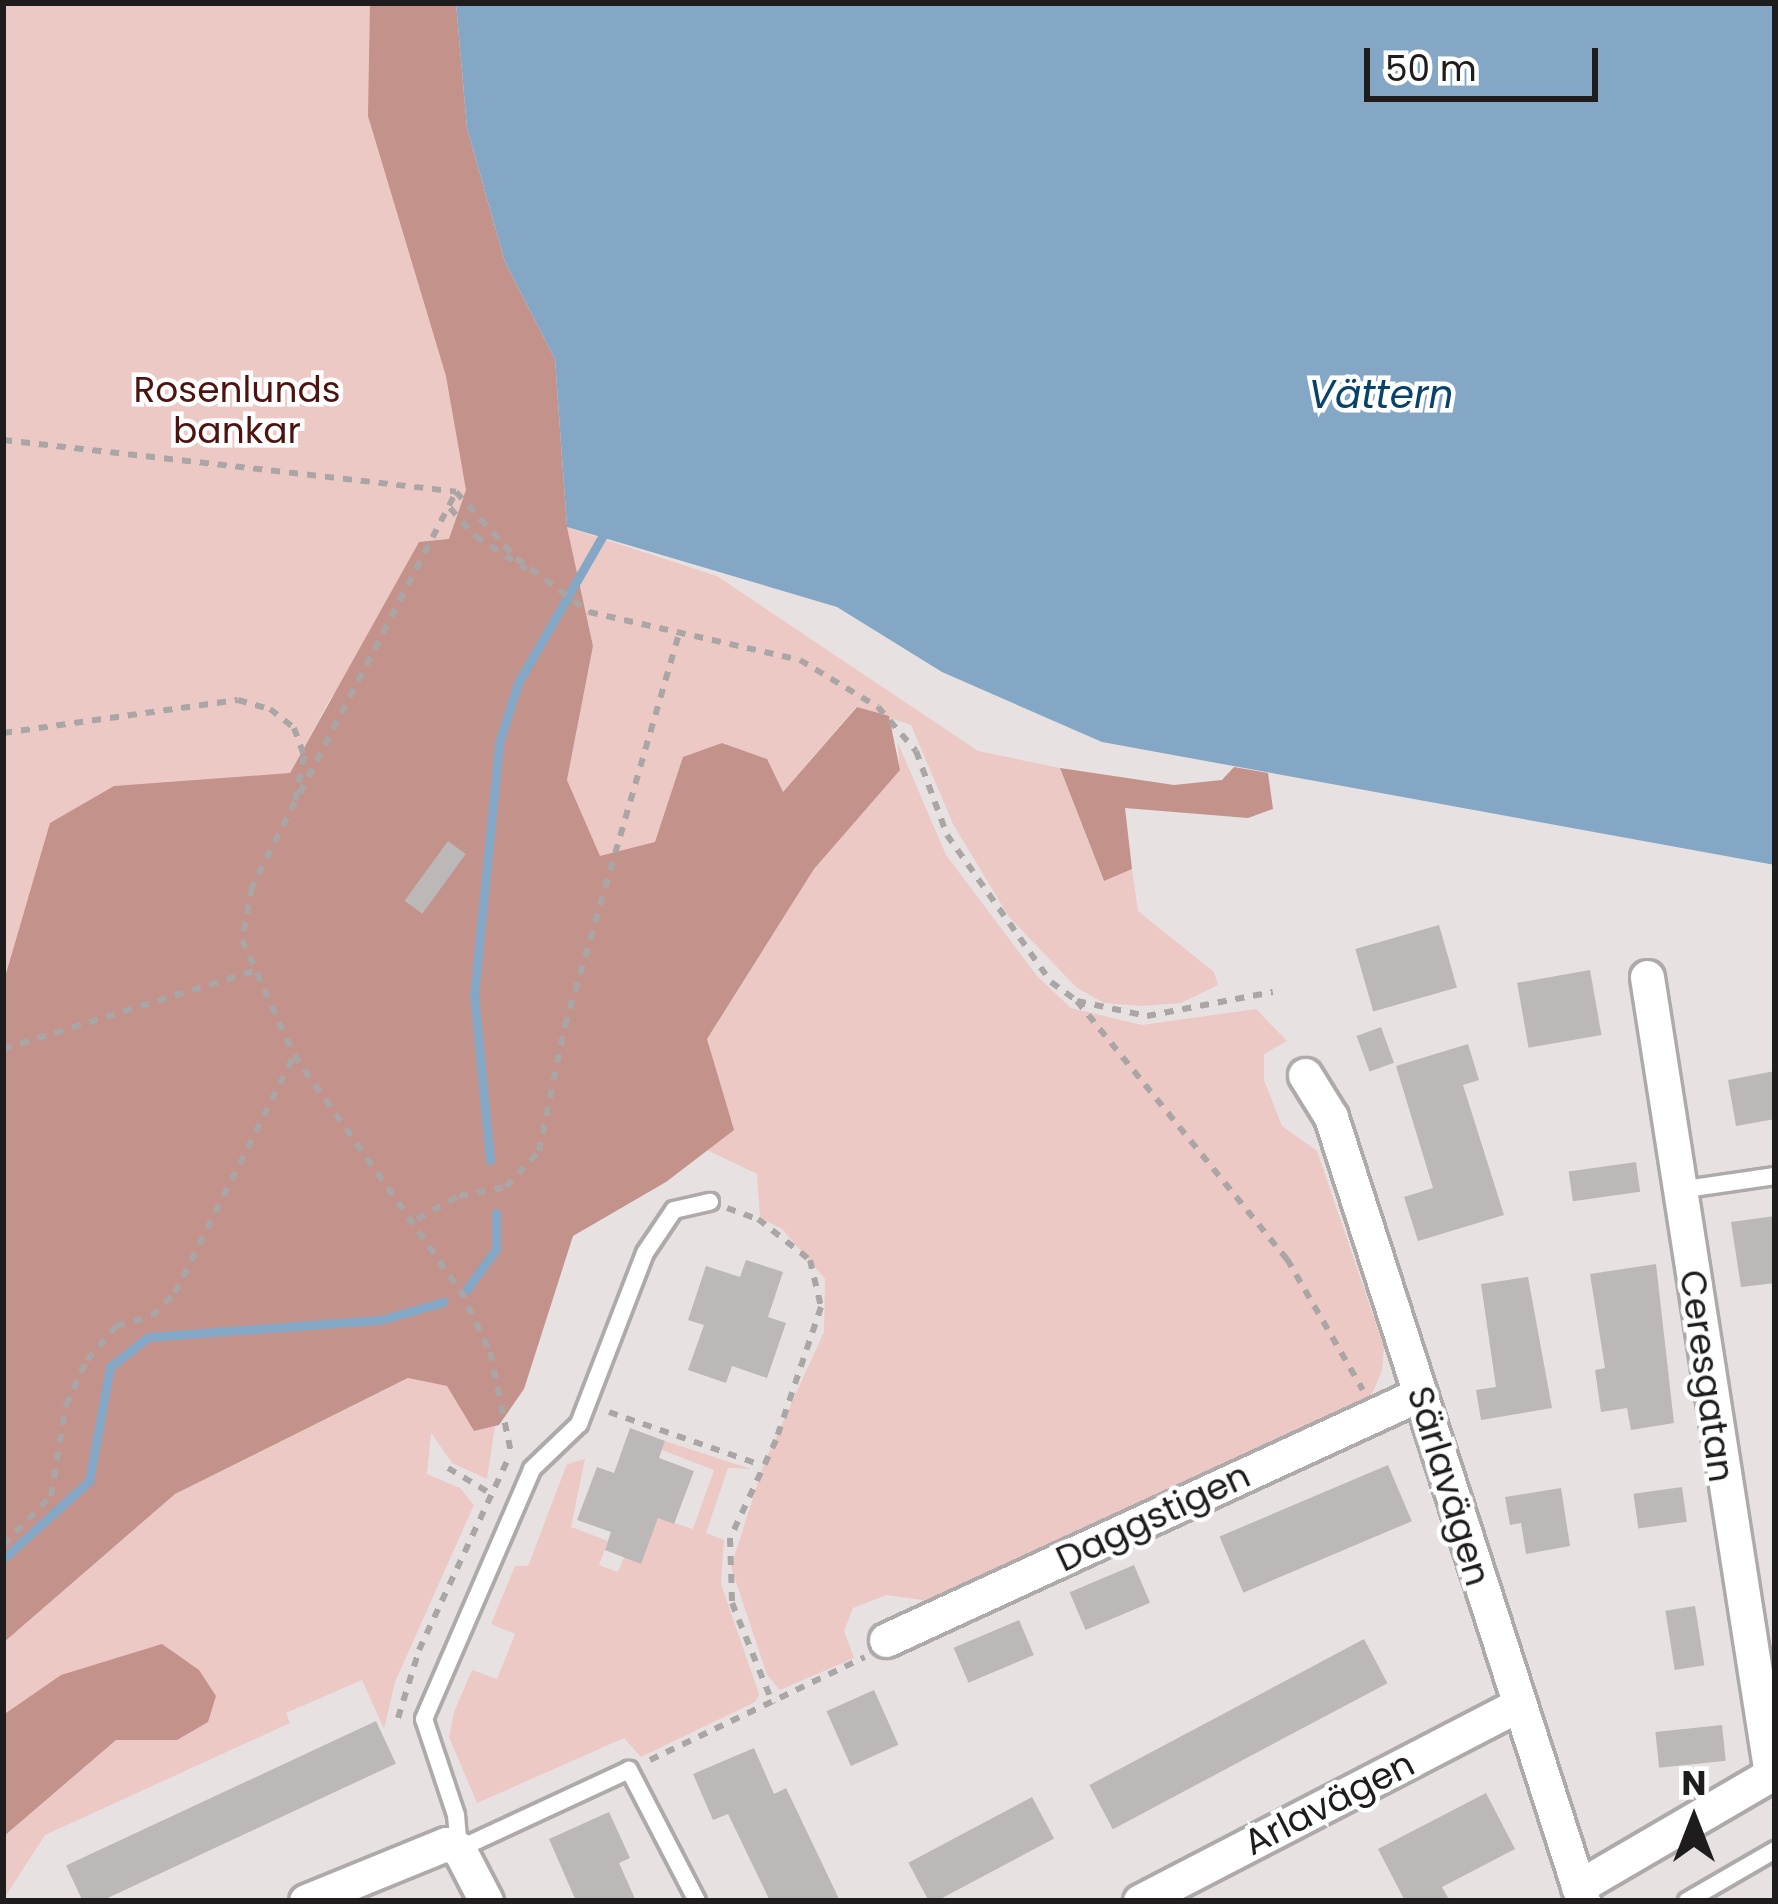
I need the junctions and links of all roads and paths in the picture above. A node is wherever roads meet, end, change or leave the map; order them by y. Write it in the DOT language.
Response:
graph roads {
  1 [pos="3,440"];
  2 [pos="457,492"];
  3 [pos="450,508"];
  4 [pos="538,575"];
  5 [pos="680,630"];
  6 [pos="3,734"];
  7 [pos="296,802"];
  8 [pos="253,970"];
  9 [pos="1647,977"];
  10 [pos="1273,992"];
  11 [pos="1077,1001"];
  12 [pos="3,1049"];
  13 [pos="294,1055"];
  14 [pos="1305,1075"];
  15 [pos="1775,1176"];
  16 [pos="1679,1190"];
  17 [pos="710,1202"];
  18 [pos="417,1219"];
  19 [pos="1420,1394"];
  20 [pos="587,1404"];
  21 [pos="1376,1414"];
  22 [pos="512,1453"];
  23 [pos="758,1464"];
  24 [pos="448,1468"];
  25 [pos="488,1492"];
  26 [pos="3,1545"];
  27 [pos="886,1640"];
  28 [pos="773,1704"];
  29 [pos="1518,1706"];
  30 [pos="629,1770"];
  31 [pos="1773,1773"];
  32 [pos="459,1849"];
  33 [pos="1775,1850"];
  34 [pos="1580,1894"];
  35 [pos="306,1901"];
  36 [pos="486,1901"];
  37 [pos="697,1901"];
  38 [pos="1139,1901"];
  39 [pos="1687,1901"];
  1 -- 2 [label="path"];
  2 -- 3 [label="path"];
  2 -- 4 [label="path"];
  3 -- 4 [label="path"];
  3 -- 7 [label="path"];
  4 -- 5 [label="path"];
  5 -- 11 [label="path"];
  5 -- 18 [label="path"];
  6 -- 7 [label="path"];
  7 -- 8 [label="path"];
  8 -- 12 [label="path"];
  8 -- 13 [label="path"];
  9 -- 16 [label="street, Ceresgatan"];
  10 -- 11 [label="path"];
  11 -- 21 [label="path"];
  13 -- 18 [label="path"];
  13 -- 26 [label="path"];
  14 -- 19 [label="street, Särlavägen"];
  15 -- 16 [label="lane"];
  16 -- 31 [label="street, Ceresgatan"];
  17 -- 20 [label="lane"];
  17 -- 23 [label="path"];
  18 -- 22 [label="path"];
  19 -- 21 [label="street, Daggstigen"];
  19 -- 29 [label="street, Särlavägen"];
  20 -- 23 [label="path"];
  20 -- 32 [label="lane"];
  21 -- 27 [label="street, Daggstigen"];
  23 -- 28 [label="path"];
  24 -- 25 [label="path"];
  27 -- 28 [label="path"];
  28 -- 30 [label="path"];
  29 -- 34 [label="street, Särlavägen"];
  29 -- 38 [label="street, Arlavägen"];
  30 -- 32 [label="lane"];
  30 -- 37 [label="lane"];
  31 -- 34 [label="street"];
  32 -- 35 [label="street"];
  32 -- 36 [label="street"];
  33 -- 39 [label="lane"];
}
